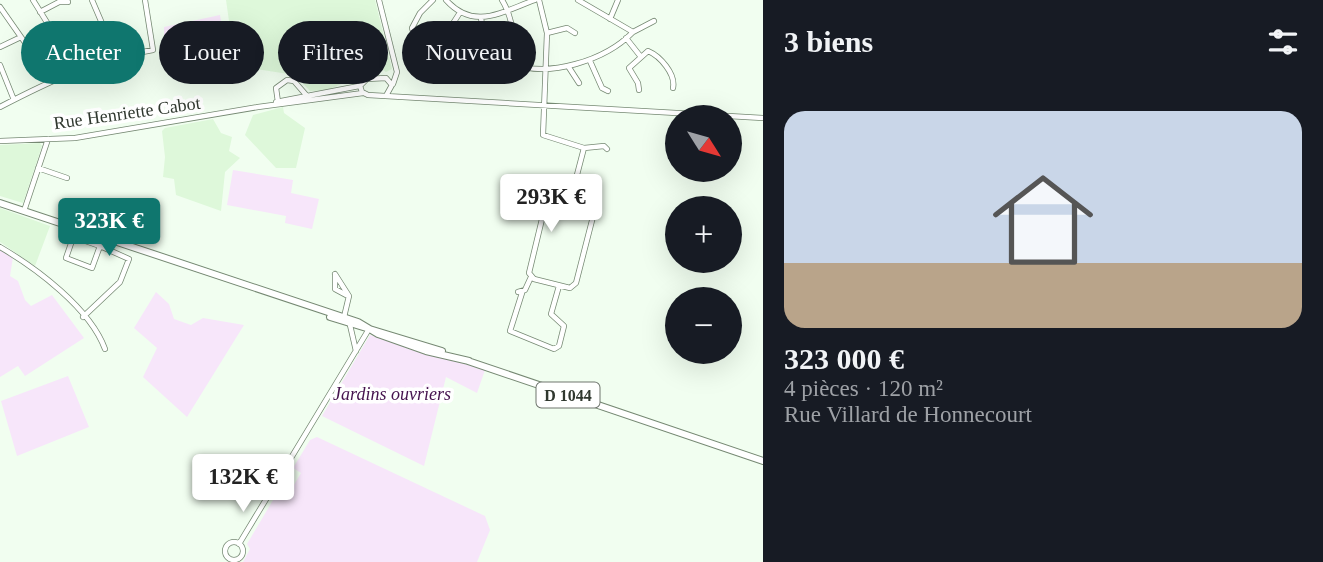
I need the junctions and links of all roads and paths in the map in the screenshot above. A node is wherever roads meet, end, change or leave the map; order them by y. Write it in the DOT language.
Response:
graph roads {
  1 [pos="33,0"];
  2 [pos="92,0"];
  3 [pos="145,0"];
  4 [pos="379,0"];
  5 [pos="433,0"];
  6 [pos="446,0"];
  7 [pos="502,0"];
  8 [pos="537,0"];
  9 [pos="578,0"];
  10 [pos="618,0"];
  11 [pos="68,2"];
  12 [pos="0,6"];
  13 [pos="508,9"];
  14 [pos="40,12"];
  15 [pos="459,14"];
  16 [pos="6,15"];
  17 [pos="0,18"];
  18 [pos="481,18"];
  19 [pos="610,19"];
  20 [pos="46,21"];
  21 [pos="101,21"];
  22 [pos="415,21"];
  23 [pos="454,21"];
  24 [pos="481,21"];
  25 [pos="511,21"];
  26 [pos="654,21"];
  27 [pos="633,32"];
  28 [pos="547,33"];
  29 [pos="575,33"];
  30 [pos="21,37"];
  31 [pos="626,38"];
  32 [pos="0,47"];
  33 [pos="145,51"];
  34 [pos="640,57"];
  35 [pos="590,61"];
  36 [pos="0,65"];
  37 [pos="536,66"];
  38 [pos="568,66"];
  39 [pos="396,67"];
  40 [pos="545,67"];
  41 [pos="388,76"];
  42 [pos="388,81"];
  43 [pos="579,83"];
  44 [pos="46,84"];
  45 [pos="360,86"];
  46 [pos="392,86"];
  47 [pos="673,88"];
  48 [pos="639,90"];
  49 [pos="608,91"];
  50 [pos="363,93"];
  51 [pos="387,94"];
  52 [pos="307,96"];
  53 [pos="407,97"];
  54 [pos="15,100"];
  55 [pos="278,102"];
  56 [pos="287,103"];
  57 [pos="543,105"];
  58 [pos="0,107"];
  59 [pos="258,107"];
  60 [pos="763,118"];
  61 [pos="48,139"];
  62 [pos="0,141"];
  63 [pos="584,148"];
  64 [pos="607,149"];
  65 [pos="38,168"];
  66 [pos="67,178"];
  67 [pos="573,190"];
  68 [pos="0,203"];
  69 [pos="24,211"];
  70 [pos="76,229"];
  71 [pos="74,237"];
  72 [pos="100,246"];
  73 [pos="0,247"];
  74 [pos="531,277"];
  75 [pos="559,285"];
  76 [pos="349,296"];
  77 [pos="83,317"];
  78 [pos="343,319"];
  79 [pos="350,325"];
  80 [pos="369,328"];
  81 [pos="105,349"];
  82 [pos="356,352"];
  83 [pos="763,461"];
  84 [pos="239,544"];
  85 [pos="229,561"];
  1 -- 14 [label="street"];
  2 -- 21 [label="street"];
  3 -- 33 [label="street"];
  4 -- 39 [label="street"];
  5 -- 22 [label="street"];
  6 -- 15 [label="street"];
  7 -- 13 [label="street"];
  8 -- 13 [label="street"];
  8 -- 28 [label="street"];
  9 -- 19 [label="street"];
  10 -- 19 [label="street"];
  11 -- 14 [label="street"];
  12 -- 16 [label="street"];
  13 -- 18 [label="street"];
  13 -- 25 [label="street"];
  14 -- 20 [label="street"];
  15 -- 18 [label="street"];
  15 -- 23 [label="street"];
  16 -- 17 [label="street"];
  16 -- 30 [label="street"];
  18 -- 24 [label="street"];
  19 -- 27 [label="street"];
  26 -- 27 [label="street"];
  27 -- 31 [label="street"];
  28 -- 29 [label="street"];
  28 -- 40 [label="street"];
  30 -- 32 [label="street"];
  31 -- 34 [label="street"];
  31 -- 35 [label="street"];
  34 -- 47 [label="street"];
  34 -- 48 [label="street"];
  35 -- 38 [label="street"];
  35 -- 49 [label="street"];
  36 -- 54 [label="street"];
  37 -- 40 [label="street"];
  38 -- 40 [label="street"];
  38 -- 43 [label="street"];
  39 -- 41 [label="street"];
  39 -- 46 [label="street"];
  40 -- 57 [label="street"];
  42 -- 46 [label="street"];
  44 -- 54 [label="street"];
  45 -- 50 [label="street"];
  45 -- 52 [label="street, Rue Henriette Cabot"];
  46 -- 51 [label="street"];
  46 -- 53 [label="street"];
  50 -- 51 [label="street, Rue Henriette Cabot"];
  50 -- 56 [label="street, Rue Henriette Cabot"];
  51 -- 53 [label="street"];
  52 -- 55 [label="street, Rue Henriette Cabot"];
  52 -- 55 [label="street"];
  52 -- 56 [label="street"];
  53 -- 57 [label="street"];
  54 -- 58 [label="street"];
  55 -- 59 [label="street, Rue Henriette Cabot"];
  56 -- 59 [label="street, Rue Henriette Cabot"];
  57 -- 60 [label="street"];
  57 -- 63 [label="street"];
  59 -- 61 [label="street, Rue Henriette Cabot"];
  61 -- 62 [label="street, Rue Henriette Cabot"];
  61 -- 65 [label="street"];
  63 -- 64 [label="street"];
  63 -- 67 [label="street"];
  65 -- 66 [label="street"];
  65 -- 69 [label="street"];
  67 -- 74 [label="street"];
  67 -- 75 [label="street"];
  68 -- 69 [label="main road, D 1044"];
  69 -- 70 [label="main road, D 1044"];
  70 -- 71 [label="street"];
  70 -- 78 [label="main road, D 1044"];
  71 -- 72 [label="street"];
  71 -- 72 [label="street"];
  72 -- 77 [label="street"];
  73 -- 77 [label="street"];
  74 -- 75 [label="street"];
  74 -- 75 [label="street"];
  76 -- 76 [label="street"];
  76 -- 78 [label="street"];
  77 -- 81 [label="street"];
  78 -- 79 [label="main road, D 1044"];
  78 -- 80 [label="main road, D 1044"];
  79 -- 80 [label="main road, D 1044"];
  79 -- 82 [label="street"];
  80 -- 82 [label="street"];
  80 -- 83 [label="main road, D 1044"];
  82 -- 84 [label="street"];
  84 -- 85 [label="street"];
  84 -- 85 [label="street"];
}
